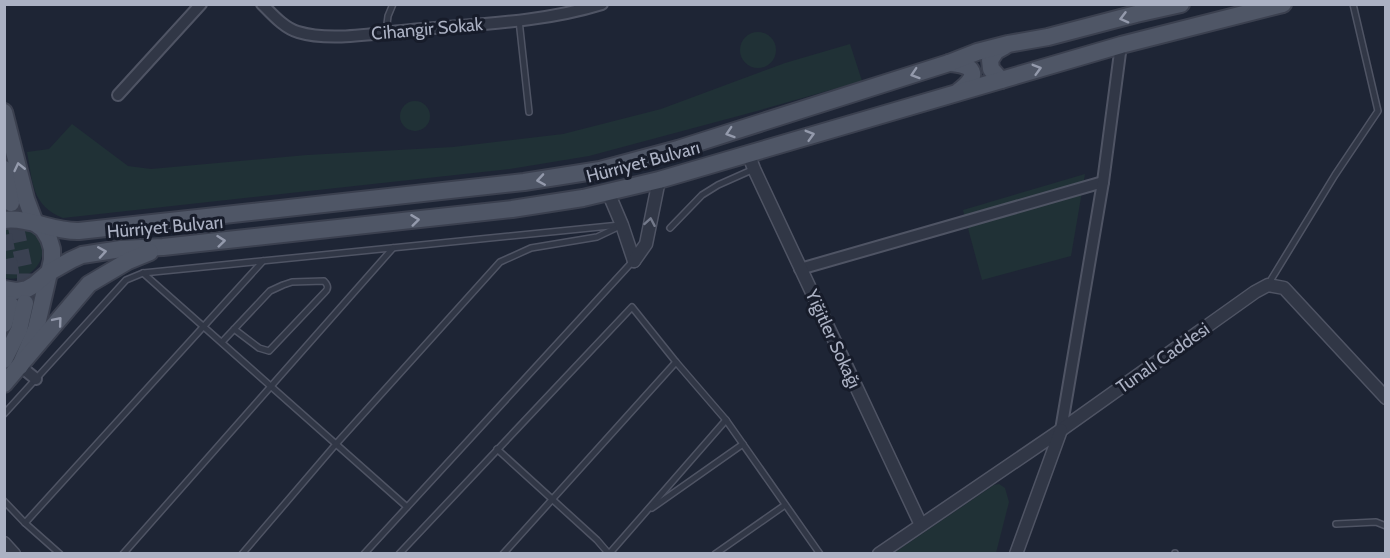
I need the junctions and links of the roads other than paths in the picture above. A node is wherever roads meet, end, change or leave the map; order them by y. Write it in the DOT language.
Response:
graph roads {
  1 [pos="201,4"];
  2 [pos="262,4"];
  3 [pos="393,4"];
  4 [pos="602,4"];
  5 [pos="1181,4"];
  6 [pos="1283,4"];
  7 [pos="1353,4"];
  8 [pos="519,20"];
  9 [pos="386,32"];
  10 [pos="1008,44"];
  11 [pos="1121,45"];
  12 [pos="949,63"];
  13 [pos="1001,80"];
  14 [pos="956,93"];
  15 [pos="118,95"];
  16 [pos="1378,111"];
  17 [pos="4,112"];
  18 [pos="529,112"];
  19 [pos="1386,114"];
  20 [pos="748,153"];
  21 [pos="4,169"];
  22 [pos="754,170"];
  23 [pos="659,180"];
  24 [pos="1103,182"];
  25 [pos="608,192"];
  26 [pos="11,203"];
  27 [pos="4,220"];
  28 [pos="35,223"];
  29 [pos="622,225"];
  30 [pos="670,228"];
  31 [pos="163,247"];
  32 [pos="393,248"];
  33 [pos="263,261"];
  34 [pos="634,261"];
  35 [pos="800,269"];
  36 [pos="48,273"];
  37 [pos="143,273"];
  38 [pos="1268,285"];
  39 [pos="13,299"];
  40 [pos="4,324"];
  41 [pos="203,326"];
  42 [pos="234,329"];
  43 [pos="222,342"];
  44 [pos="676,362"];
  45 [pos="12,363"];
  46 [pos="36,379"];
  47 [pos="4,384"];
  48 [pos="271,386"];
  49 [pos="1386,398"];
  50 [pos="4,414"];
  51 [pos="726,420"];
  52 [pos="1061,430"];
  53 [pos="336,444"];
  54 [pos="743,444"];
  55 [pos="497,449"];
  56 [pos="552,499"];
  57 [pos="4,501"];
  58 [pos="785,505"];
  59 [pos="407,507"];
  60 [pos="643,515"];
  61 [pos="25,523"];
  62 [pos="1336,524"];
  63 [pos="921,525"];
  64 [pos="1386,526"];
  65 [pos="4,543"];
  66 [pos="14,554"];
  67 [pos="60,554"];
  68 [pos="123,554"];
  69 [pos="242,554"];
  70 [pos="364,554"];
  71 [pos="399,554"];
  72 [pos="503,554"];
  73 [pos="715,554"];
  74 [pos="820,554"];
  75 [pos="879,554"];
  76 [pos="1016,554"];
  1 -- 15 [label="street"];
  2 -- 9 [label="street, Cihangir Sokak"];
  3 -- 9 [label="lane"];
  4 -- 8 [label="street, Cihangir Sokak"];
  5 -- 10 [label="main road, Hürriyet Bulvarı, one-way"];
  6 -- 11 [label="main road, Hürriyet Bulvarı"];
  7 -- 16 [label="lane"];
  8 -- 9 [label="street, Cihangir Sokak"];
  8 -- 18 [label="lane"];
  10 -- 12 [label="main road, Hürriyet Bulvarı"];
  10 -- 13 [label="main road"];
  13 -- 11 [label="main road, Hürriyet Bulvarı, one-way"];
  11 -- 24 [label="street"];
  12 -- 14 [label="main road"];
  12 -- 28 [label="main road, Hürriyet Bulvarı, one-way"];
  13 -- 14 [label="main road, Hürriyet Bulvarı"];
  20 -- 14 [label="main road, Hürriyet Bulvarı, one-way"];
  16 -- 19 [label="lane"];
  16 -- 38 [label="lane"];
  28 -- 17 [label="main road, one-way"];
  20 -- 22 [label="street, Yiğitler Sokağı"];
  20 -- 23 [label="main road, Hürriyet Bulvarı"];
  21 -- 26 [label="main road"];
  22 -- 30 [label="lane"];
  22 -- 35 [label="street, Yiğitler Sokağı"];
  23 -- 25 [label="main road, Hürriyet Bulvarı"];
  34 -- 23 [label="street, one-way"];
  24 -- 35 [label="street"];
  24 -- 52 [label="street"];
  25 -- 29 [label="street"];
  31 -- 25 [label="main road, Hürriyet Bulvarı, one-way"];
  27 -- 28 [label="main road, Hürriyet Bulvarı"];
  28 -- 36 [label="main road"];
  29 -- 32 [label="lane"];
  29 -- 34 [label="street"];
  29 -- 53 [label="lane"];
  36 -- 31 [label="main road, Hürriyet Bulvarı, one-way"];
  45 -- 31 [label="main road, one-way"];
  32 -- 33 [label="lane"];
  32 -- 48 [label="lane"];
  33 -- 37 [label="lane"];
  33 -- 41 [label="lane"];
  34 -- 59 [label="lane"];
  35 -- 63 [label="street, Yiğitler Sokağı"];
  36 -- 39 [label="main road, Hürriyet Bulvarı"];
  36 -- 45 [label="main road"];
  37 -- 41 [label="lane"];
  37 -- 46 [label="lane"];
  38 -- 49 [label="street"];
  38 -- 52 [label="street, Tunalı Caddesi"];
  39 -- 40 [label="main road"];
  39 -- 45 [label="main road"];
  41 -- 43 [label="lane"];
  41 -- 61 [label="lane"];
  42 -- 42 [label="lane"];
  42 -- 43 [label="lane"];
  43 -- 48 [label="lane"];
  44 -- 51 [label="lane"];
  44 -- 55 [label="lane"];
  44 -- 56 [label="lane"];
  45 -- 46 [label="street"];
  45 -- 47 [label="main road"];
  46 -- 50 [label="lane"];
  48 -- 53 [label="lane"];
  48 -- 68 [label="lane"];
  51 -- 54 [label="lane"];
  51 -- 60 [label="lane"];
  52 -- 63 [label="street, Tunalı Caddesi"];
  52 -- 76 [label="street"];
  53 -- 59 [label="lane"];
  53 -- 69 [label="lane"];
  54 -- 58 [label="lane"];
  54 -- 60 [label="lane"];
  55 -- 56 [label="lane"];
  55 -- 71 [label="lane"];
  56 -- 60 [label="lane"];
  56 -- 72 [label="lane"];
  57 -- 61 [label="lane"];
  58 -- 73 [label="lane"];
  58 -- 74 [label="lane"];
  59 -- 70 [label="lane"];
  61 -- 67 [label="lane"];
  62 -- 64 [label="lane"];
  63 -- 75 [label="street, Tunalı Caddesi"];
  65 -- 66 [label="street"];
}
